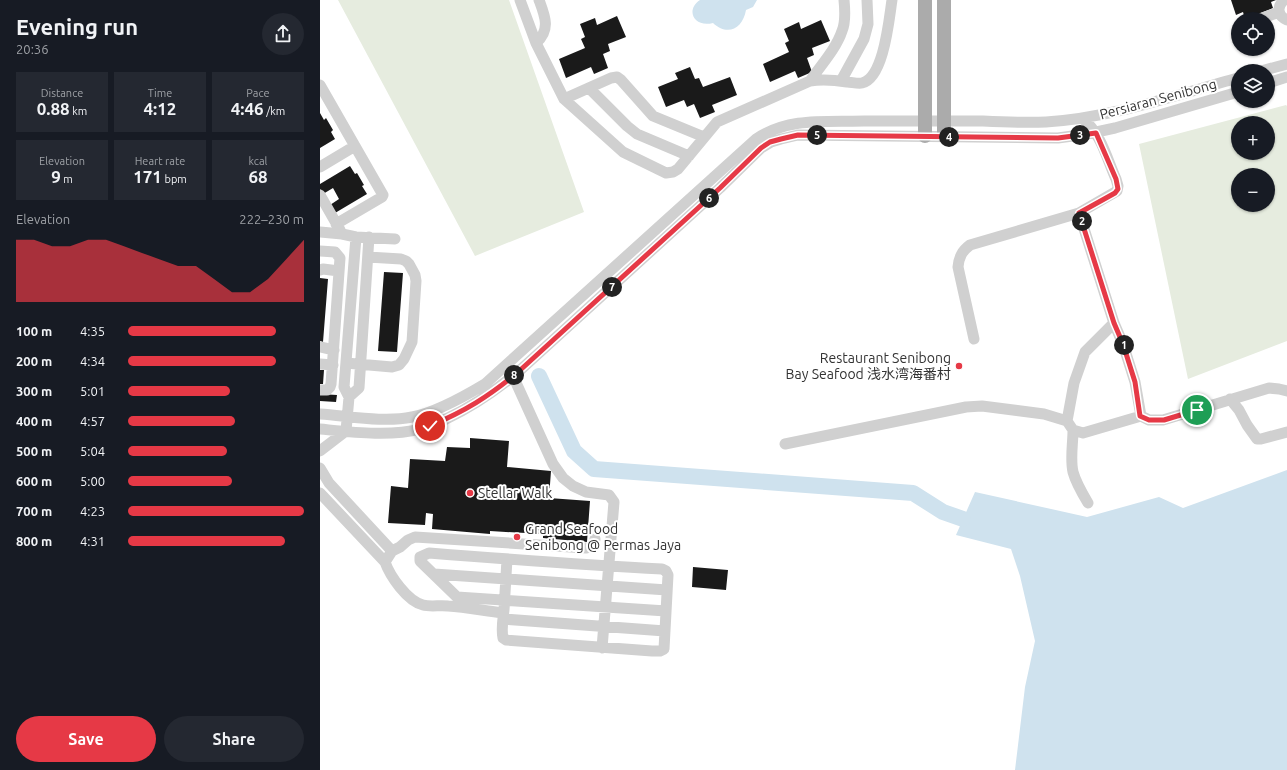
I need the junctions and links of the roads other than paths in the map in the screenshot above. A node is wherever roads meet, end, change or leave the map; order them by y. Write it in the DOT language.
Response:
graph roads {
  1 [pos="520,0"];
  2 [pos="539,0"];
  3 [pos="844,0"];
  4 [pos="867,0"];
  5 [pos="892,0"];
  6 [pos="925,0"];
  7 [pos="944,0"];
  8 [pos="536,43"];
  9 [pos="1287,64"];
  10 [pos="1275,67"];
  11 [pos="1287,77"];
  12 [pos="1231,80"];
  13 [pos="810,81"];
  14 [pos="841,81"];
  15 [pos="1275,81"];
  16 [pos="589,88"];
  17 [pos="322,91"];
  18 [pos="1231,94"];
  19 [pos="564,99"];
  20 [pos="1083,119"];
  21 [pos="924,121"];
  22 [pos="944,121"];
  23 [pos="1096,133"];
  24 [pos="925,136"];
  25 [pos="944,136"];
  26 [pos="704,137"];
  27 [pos="355,146"];
  28 [pos="689,156"];
  29 [pos="320,167"];
  30 [pos="320,196"];
  31 [pos="1079,213"];
  32 [pos="336,224"];
  33 [pos="320,232"];
  34 [pos="342,234"];
  35 [pos="356,237"];
  36 [pos="369,237"];
  37 [pos="396,239"];
  38 [pos="320,251"];
  39 [pos="368,257"];
  40 [pos="320,270"];
  41 [pos="339,271"];
  42 [pos="1114,323"];
  43 [pos="974,339"];
  44 [pos="320,347"];
  45 [pos="334,350"];
  46 [pos="346,363"];
  47 [pos="320,364"];
  48 [pos="333,365"];
  49 [pos="361,365"];
  50 [pos="515,374"];
  51 [pos="320,390"];
  52 [pos="1287,391"];
  53 [pos="349,397"];
  54 [pos="1230,400"];
  55 [pos="320,414"];
  56 [pos="347,416"];
  57 [pos="1140,416"];
  58 [pos="1067,421"];
  59 [pos="1073,430"];
  60 [pos="346,431"];
  61 [pos="320,432"];
  62 [pos="1287,432"];
  63 [pos="785,444"];
  64 [pos="320,451"];
  65 [pos="320,468"];
  66 [pos="320,493"];
  67 [pos="1088,503"];
  68 [pos="595,539"];
  69 [pos="392,551"];
  70 [pos="507,559"];
  71 [pos="385,562"];
  72 [pos="609,567"];
  73 [pos="434,574"];
  74 [pos="505,580"];
  75 [pos="607,586"];
  76 [pos="667,590"];
  77 [pos="504,600"];
  78 [pos="605,607"];
  79 [pos="666,611"];
  80 [pos="503,616"];
  81 [pos="604,627"];
  82 [pos="665,631"];
  83 [pos="602,648"];
  1 -- 8 [label="street"];
  2 -- 8 [label="street"];
  3 -- 13 [label="street"];
  4 -- 14 [label="street"];
  5 -- 14 [label="street"];
  6 -- 21 [label="main road"];
  7 -- 22 [label="main road"];
  8 -- 19 [label="street"];
  9 -- 10 [label="street"];
  11 -- 15 [label="street"];
  12 -- 20 [label="street, Persiaran Senibong"];
  13 -- 14 [label="street"];
  13 -- 26 [label="street"];
  16 -- 19 [label="street"];
  16 -- 26 [label="street"];
  16 -- 28 [label="street"];
  17 -- 27 [label="street"];
  18 -- 23 [label="street, Persiaran Senibong"];
  19 -- 28 [label="street"];
  20 -- 22 [label="street, Persiaran Senibong"];
  20 -- 23 [label="street"];
  21 -- 22 [label="street, Persiaran Senibong"];
  21 -- 24 [label="main road"];
  21 -- 56 [label="street, Persiaran Senibong"];
  22 -- 25 [label="main road"];
  23 -- 25 [label="street, Persiaran Senibong"];
  23 -- 31 [label="street"];
  24 -- 25 [label="street, Persiaran Senibong"];
  24 -- 50 [label="street, Persiaran Senibong"];
  26 -- 28 [label="street"];
  27 -- 29 [label="street"];
  27 -- 32 [label="street"];
  30 -- 32 [label="street"];
  31 -- 42 [label="street"];
  31 -- 43 [label="street"];
  32 -- 34 [label="street"];
  33 -- 34 [label="street"];
  34 -- 35 [label="street"];
  35 -- 36 [label="street"];
  35 -- 46 [label="street"];
  36 -- 37 [label="street"];
  36 -- 39 [label="street"];
  38 -- 41 [label="street"];
  39 -- 49 [label="street"];
  39 -- 49 [label="street"];
  40 -- 41 [label="street"];
  41 -- 45 [label="street"];
  42 -- 57 [label="street"];
  42 -- 58 [label="street"];
  44 -- 45 [label="street"];
  45 -- 48 [label="street"];
  46 -- 49 [label="street"];
  46 -- 53 [label="street"];
  47 -- 48 [label="street"];
  48 -- 51 [label="street"];
  49 -- 53 [label="street"];
  50 -- 60 [label="street, Persiaran Senibong"];
  50 -- 72 [label="street"];
  52 -- 54 [label="street"];
  53 -- 56 [label="street"];
  54 -- 57 [label="street"];
  54 -- 62 [label="street"];
  55 -- 56 [label="street, Persiaran Senibong"];
  56 -- 60 [label="street"];
  57 -- 59 [label="street"];
  58 -- 59 [label="street"];
  58 -- 63 [label="street"];
  59 -- 67 [label="street"];
  60 -- 61 [label="street, Persiaran Senibong"];
  60 -- 64 [label="street"];
  65 -- 69 [label="street"];
  66 -- 71 [label="street"];
  68 -- 69 [label="street"];
  69 -- 71 [label="street"];
  70 -- 72 [label="street"];
  70 -- 73 [label="street"];
  70 -- 74 [label="street"];
  71 -- 80 [label="street"];
  72 -- 75 [label="street"];
  72 -- 76 [label="street"];
  73 -- 74 [label="street"];
  73 -- 77 [label="street"];
  74 -- 75 [label="street"];
  74 -- 77 [label="street"];
  75 -- 76 [label="street"];
  75 -- 78 [label="street"];
  76 -- 79 [label="street"];
  77 -- 78 [label="street"];
  77 -- 80 [label="street"];
  78 -- 79 [label="street"];
  78 -- 81 [label="street"];
  79 -- 82 [label="street"];
  80 -- 81 [label="street"];
  80 -- 83 [label="street"];
  81 -- 82 [label="street"];
  81 -- 83 [label="street"];
  82 -- 83 [label="street"];
}
